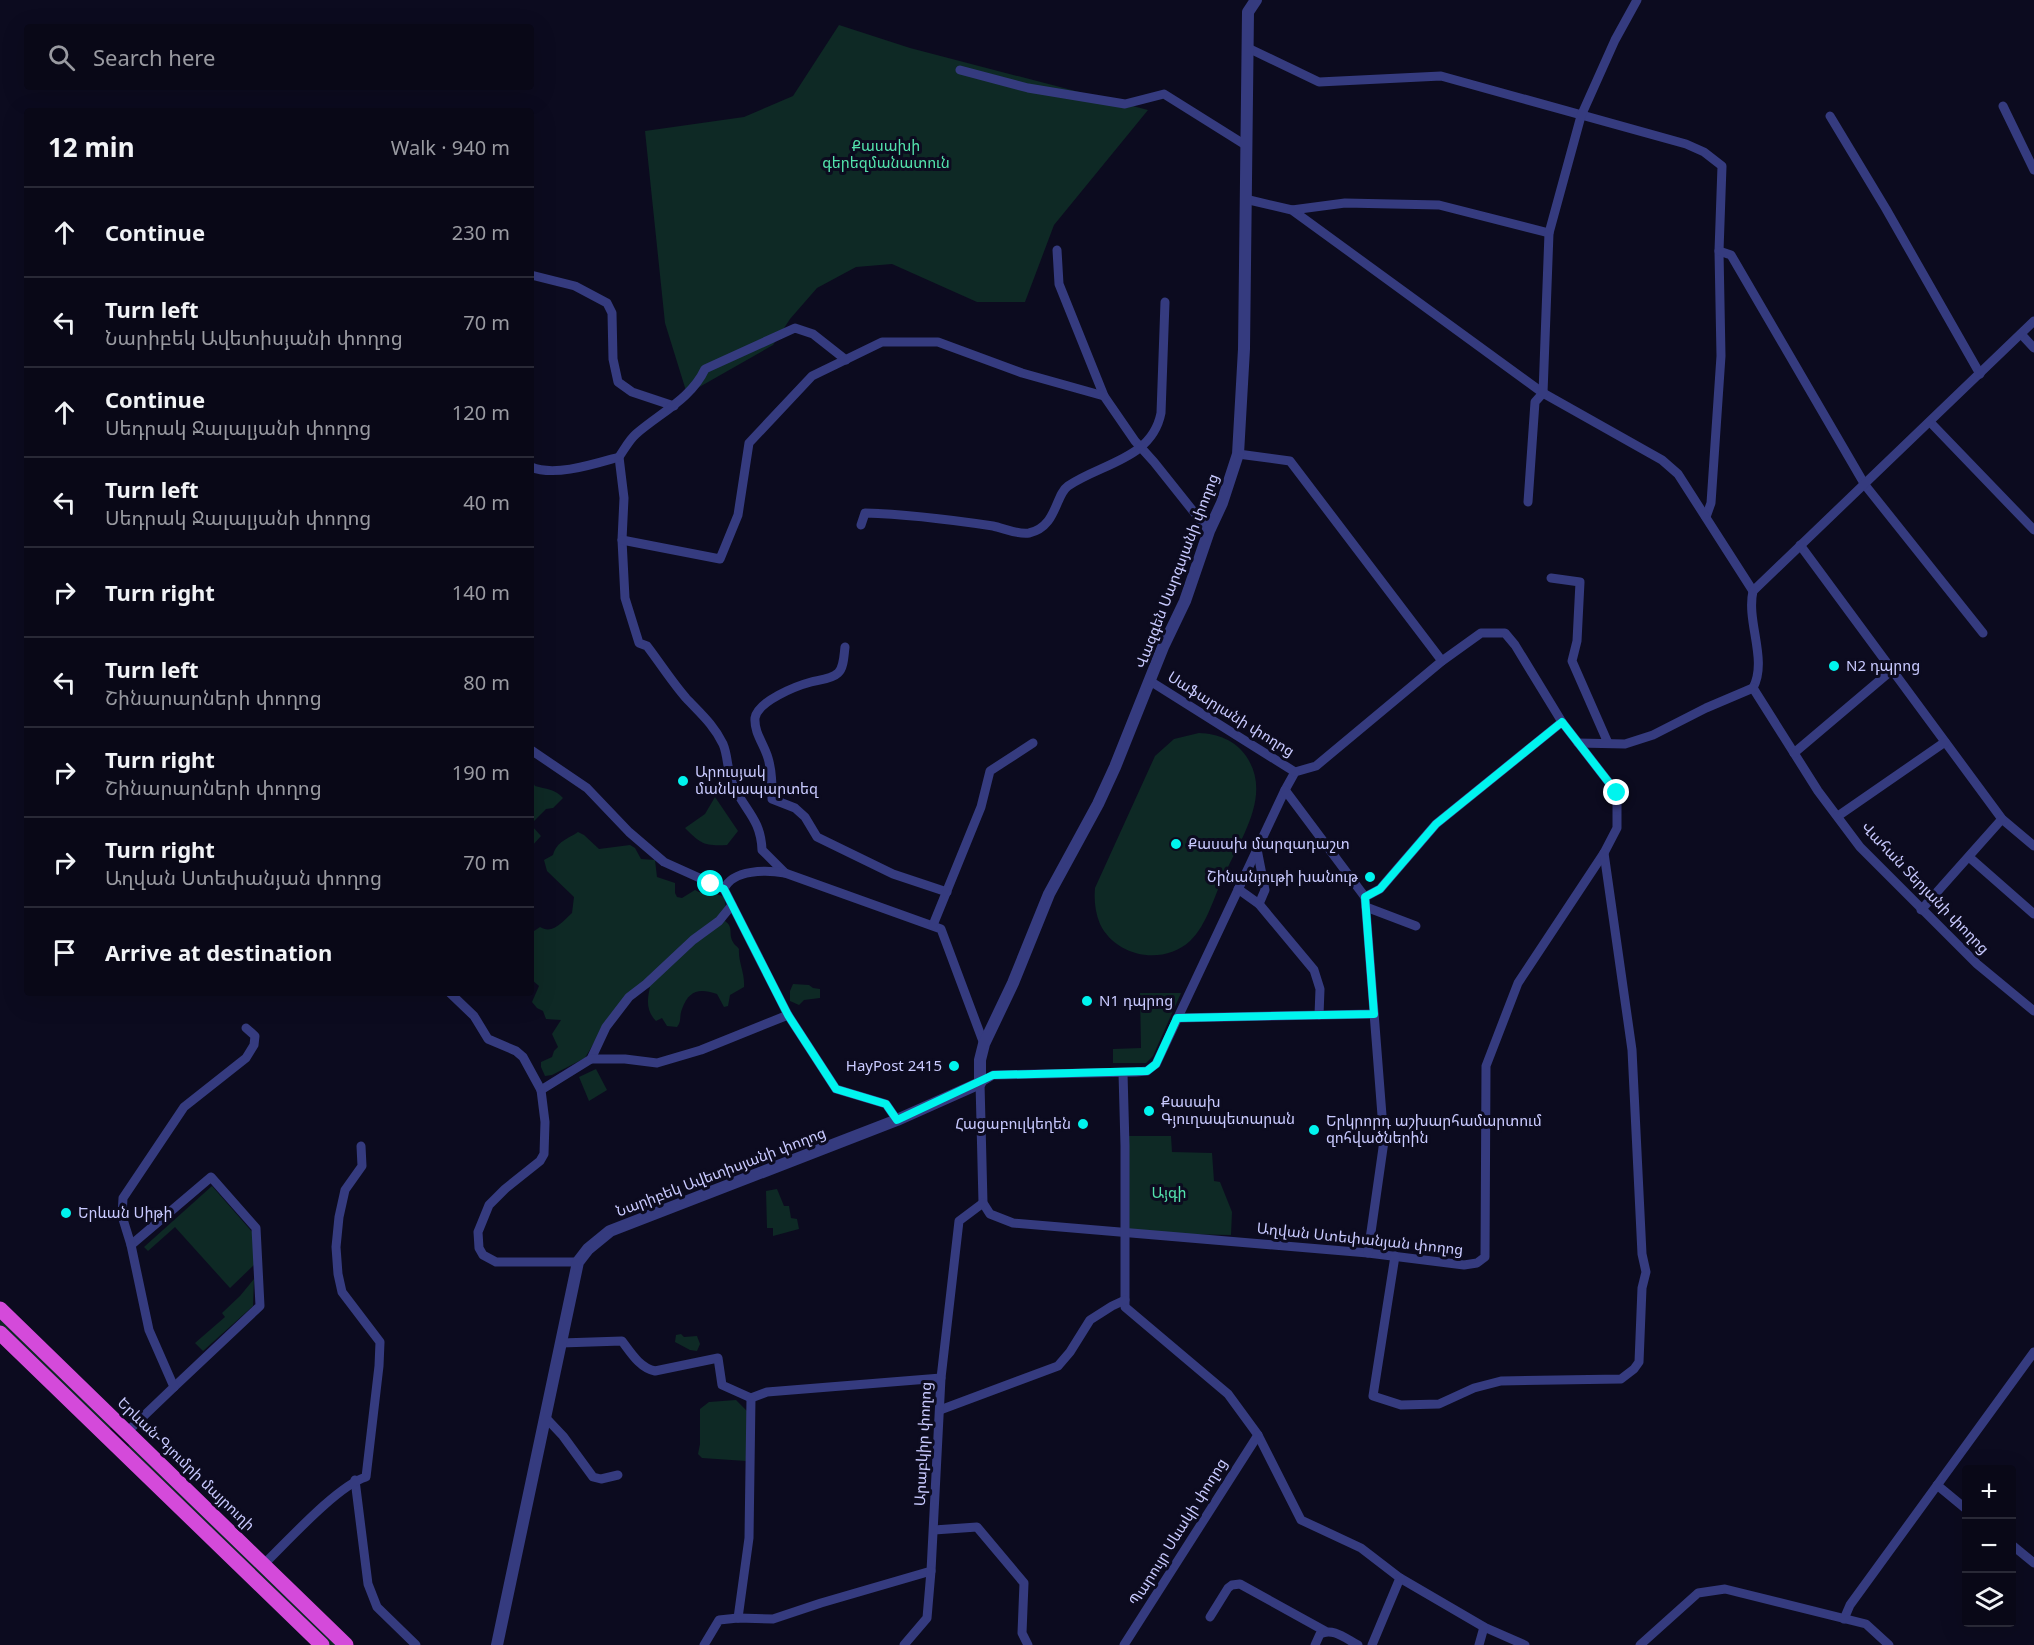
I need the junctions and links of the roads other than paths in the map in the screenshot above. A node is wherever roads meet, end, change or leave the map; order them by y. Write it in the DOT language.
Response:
graph roads {
  1 [pos="1256,0"];
  2 [pos="1637,0"];
  3 [pos="1248,48"];
  4 [pos="960,70"];
  5 [pos="2003,106"];
  6 [pos="1581,116"];
  7 [pos="1830,116"];
  8 [pos="1247,146"];
  9 [pos="2034,170"];
  10 [pos="1245,200"];
  11 [pos="1292,210"];
  12 [pos="1550,233"];
  13 [pos="1057,250"];
  14 [pos="1719,251"];
  15 [pos="534,276"];
  16 [pos="1166,302"];
  17 [pos="2034,321"];
  18 [pos="2021,334"];
  19 [pos="2034,348"];
  20 [pos="846,360"];
  21 [pos="1980,374"];
  22 [pos="1543,393"];
  23 [pos="1104,396"];
  24 [pos="674,405"];
  25 [pos="1930,422"];
  26 [pos="1141,448"];
  27 [pos="1238,454"];
  28 [pos="619,457"];
  29 [pos="535,468"];
  30 [pos="1865,485"];
  31 [pos="1528,502"];
  32 [pos="1706,517"];
  33 [pos="861,525"];
  34 [pos="2034,530"];
  35 [pos="1209,531"];
  36 [pos="622,540"];
  37 [pos="1800,545"];
  38 [pos="1551,579"];
  39 [pos="1754,591"];
  40 [pos="1983,633"];
  41 [pos="845,647"];
  42 [pos="1442,661"];
  43 [pos="1892,670"];
  44 [pos="1150,681"];
  45 [pos="1753,688"];
  46 [pos="1562,722"];
  47 [pos="1033,742"];
  48 [pos="1945,742"];
  49 [pos="1578,743"];
  50 [pos="1608,743"];
  51 [pos="534,752"];
  52 [pos="1794,753"];
  53 [pos="1295,772"];
  54 [pos="1285,790"];
  55 [pos="1838,816"];
  56 [pos="2002,819"];
  57 [pos="2034,846"];
  58 [pos="1257,849"];
  59 [pos="1604,853"];
  60 [pos="1970,857"];
  61 [pos="785,873"];
  62 [pos="724,889"];
  63 [pos="1238,889"];
  64 [pos="947,892"];
  65 [pos="1366,902"];
  66 [pos="1259,904"];
  67 [pos="732,905"];
  68 [pos="1921,910"];
  69 [pos="2034,914"];
  70 [pos="933,925"];
  71 [pos="1416,926"];
  72 [pos="453,996"];
  73 [pos="2034,1011"];
  74 [pos="1374,1014"];
  75 [pos="788,1015"];
  76 [pos="1318,1015"];
  77 [pos="1177,1018"];
  78 [pos="246,1028"];
  79 [pos="984,1044"];
  80 [pos="591,1059"];
  81 [pos="1123,1073"];
  82 [pos="980,1083"];
  83 [pos="541,1090"];
  84 [pos="897,1120"];
  85 [pos="361,1146"];
  86 [pos="983,1203"];
  87 [pos="1125,1233"];
  88 [pos="130,1245"];
  89 [pos="1368,1252"];
  90 [pos="1395,1256"];
  91 [pos="578,1262"];
  92 [pos="1125,1300"];
  93 [pos="0,1309"];
  94 [pos="0,1333"];
  95 [pos="561,1343"];
  96 [pos="2034,1352"];
  97 [pos="940,1378"];
  98 [pos="174,1388"];
  99 [pos="751,1398"];
  100 [pos="940,1410"];
  101 [pos="546,1418"];
  102 [pos="126,1430"];
  103 [pos="1258,1435"];
  104 [pos="111,1442"];
  105 [pos="618,1475"];
  106 [pos="355,1480"];
  107 [pos="1937,1485"];
  108 [pos="1962,1506"];
  109 [pos="934,1530"];
  110 [pos="2016,1548"];
  111 [pos="2034,1563"];
  112 [pos="263,1565"];
  113 [pos="931,1571"];
  114 [pos="1401,1578"];
  115 [pos="1210,1617"];
  116 [pos="738,1618"];
  117 [pos="1844,1619"];
  118 [pos="1484,1627"];
  119 [pos="1325,1631"];
  120 [pos="322,1645"];
  121 [pos="346,1645"];
  122 [pos="416,1645"];
  123 [pos="497,1645"];
  124 [pos="704,1645"];
  125 [pos="904,1645"];
  126 [pos="1028,1645"];
  127 [pos="1124,1645"];
  128 [pos="1315,1645"];
  129 [pos="1358,1645"];
  130 [pos="1372,1645"];
  131 [pos="1479,1645"];
  132 [pos="1525,1645"];
  133 [pos="1640,1645"];
  134 [pos="1889,1645"];
  1 -- 3 [label="street, Վազգեն Սարգսյանի փողոց"];
  2 -- 6 [label="street"];
  3 -- 6 [label="street"];
  3 -- 8 [label="street, Վազգեն Սարգսյանի փողոց"];
  4 -- 8 [label="street"];
  5 -- 9 [label="street"];
  6 -- 12 [label="street"];
  6 -- 14 [label="street"];
  7 -- 21 [label="street"];
  8 -- 10 [label="street, Վազգեն Սարգսյանի փողոց"];
  10 -- 11 [label="street"];
  10 -- 27 [label="street, Վազգեն Սարգսյանի փողոց"];
  11 -- 12 [label="street"];
  11 -- 22 [label="street"];
  12 -- 22 [label="street"];
  13 -- 23 [label="street"];
  14 -- 30 [label="street"];
  14 -- 32 [label="street"];
  15 -- 24 [label="street"];
  16 -- 26 [label="street"];
  17 -- 18 [label="street"];
  18 -- 19 [label="street"];
  18 -- 21 [label="street"];
  20 -- 23 [label="street"];
  20 -- 24 [label="street"];
  20 -- 36 [label="street"];
  21 -- 25 [label="street"];
  22 -- 31 [label="street"];
  22 -- 32 [label="street"];
  23 -- 26 [label="street"];
  24 -- 28 [label="street"];
  25 -- 30 [label="street"];
  25 -- 34 [label="street"];
  26 -- 33 [label="street"];
  26 -- 35 [label="street"];
  27 -- 35 [label="street, Վազգեն Սարգսյանի փողոց"];
  27 -- 42 [label="street"];
  28 -- 29 [label="street"];
  28 -- 36 [label="street"];
  30 -- 37 [label="street"];
  30 -- 40 [label="street"];
  32 -- 39 [label="street"];
  35 -- 44 [label="street, Վազգեն Սարգսյանի փողոց"];
  36 -- 61 [label="street"];
  37 -- 39 [label="street"];
  37 -- 43 [label="street"];
  38 -- 50 [label="street"];
  39 -- 45 [label="street"];
  41 -- 64 [label="street"];
  42 -- 46 [label="street, Աղվան Ստեփանյան փողոց"];
  42 -- 53 [label="street"];
  43 -- 48 [label="street"];
  43 -- 52 [label="street"];
  44 -- 53 [label="street, Սաֆարյանի փողոց"];
  44 -- 79 [label="street, Վազգեն Սարգսյանի փողոց"];
  45 -- 50 [label="street"];
  45 -- 52 [label="street, Վահան Տերյանի փողոց"];
  46 -- 49 [label="street, Աղվան Ստեփանյան փողոց"];
  46 -- 65 [label="street"];
  47 -- 64 [label="street"];
  48 -- 55 [label="street"];
  48 -- 56 [label="street"];
  49 -- 50 [label="street"];
  49 -- 59 [label="street, Աղվան Ստեփանյան փողոց"];
  51 -- 62 [label="street"];
  52 -- 55 [label="street, Վահան Տերյանի փողոց"];
  53 -- 54 [label="street"];
  54 -- 58 [label="street"];
  54 -- 65 [label="street"];
  55 -- 68 [label="street, Վահան Տերյանի փողոց"];
  56 -- 57 [label="street"];
  56 -- 60 [label="street"];
  58 -- 63 [label="street"];
  58 -- 66 [label="street"];
  59 -- 90 [label="street, Աղվան Ստեփանյան փողոց"];
  59 -- 90 [label="street"];
  60 -- 68 [label="street"];
  60 -- 69 [label="street"];
  61 -- 62 [label="street"];
  61 -- 70 [label="street"];
  62 -- 67 [label="street"];
  63 -- 66 [label="street"];
  63 -- 77 [label="street"];
  64 -- 70 [label="street"];
  65 -- 71 [label="street"];
  65 -- 74 [label="street"];
  66 -- 76 [label="street"];
  67 -- 75 [label="street"];
  67 -- 80 [label="street"];
  68 -- 73 [label="street, Վահան Տերյանի փողոց"];
  70 -- 79 [label="street"];
  72 -- 83 [label="street"];
  74 -- 76 [label="street"];
  74 -- 89 [label="street"];
  75 -- 80 [label="street"];
  75 -- 84 [label="street"];
  76 -- 77 [label="street"];
  77 -- 81 [label="street"];
  78 -- 88 [label="street"];
  79 -- 82 [label="street, Վազգեն Սարգսյանի փողոց"];
  80 -- 83 [label="street"];
  81 -- 82 [label="street"];
  81 -- 87 [label="street"];
  82 -- 84 [label="street, Նարիբեկ Ավետիսյանի փողոց"];
  82 -- 86 [label="street"];
  83 -- 91 [label="street"];
  84 -- 91 [label="street, Նարիբեկ Ավետիսյանի փողոց"];
  85 -- 106 [label="street"];
  86 -- 87 [label="street, Աղվան Ստեփանյան փողոց"];
  86 -- 97 [label="street, Արաբկիր փողոց"];
  87 -- 89 [label="street, Աղվան Ստեփանյան փողոց"];
  87 -- 92 [label="street"];
  88 -- 98 [label="street"];
  88 -- 98 [label="street"];
  89 -- 90 [label="street, Աղվան Ստեփանյան փողոց"];
  91 -- 95 [label="street"];
  92 -- 100 [label="street"];
  92 -- 103 [label="street"];
  93 -- 102 [label="highway, Երևան-Գյումրի մայրուղի"];
  94 -- 104 [label="highway"];
  95 -- 99 [label="street"];
  95 -- 101 [label="street"];
  96 -- 107 [label="street"];
  97 -- 99 [label="street"];
  97 -- 100 [label="street, Արաբկիր փողոց"];
  98 -- 102 [label="street"];
  99 -- 116 [label="street"];
  100 -- 109 [label="street, Արաբկիր փողոց"];
  101 -- 105 [label="street"];
  101 -- 123 [label="street"];
  102 -- 104 [label="highway"];
  102 -- 112 [label="highway, Երևան-Գյումրի մայրուղի"];
  103 -- 114 [label="street"];
  103 -- 127 [label="street, Պարույր Սևակի փողոց"];
  104 -- 120 [label="highway"];
  106 -- 112 [label="street"];
  106 -- 122 [label="street"];
  107 -- 108 [label="street"];
  107 -- 117 [label="street"];
  109 -- 113 [label="street, Արաբկիր փողոց"];
  109 -- 126 [label="street"];
  110 -- 111 [label="street"];
  112 -- 121 [label="highway, Երևան-Գյումրի մայրուղի"];
  113 -- 116 [label="street"];
  113 -- 125 [label="street, Արաբկիր փողոց"];
  114 -- 118 [label="street"];
  114 -- 130 [label="street"];
  115 -- 119 [label="street"];
  116 -- 124 [label="street"];
  117 -- 133 [label="street"];
  117 -- 134 [label="street"];
  118 -- 131 [label="street"];
  118 -- 132 [label="street"];
  119 -- 128 [label="street"];
  119 -- 129 [label="street"];
}
